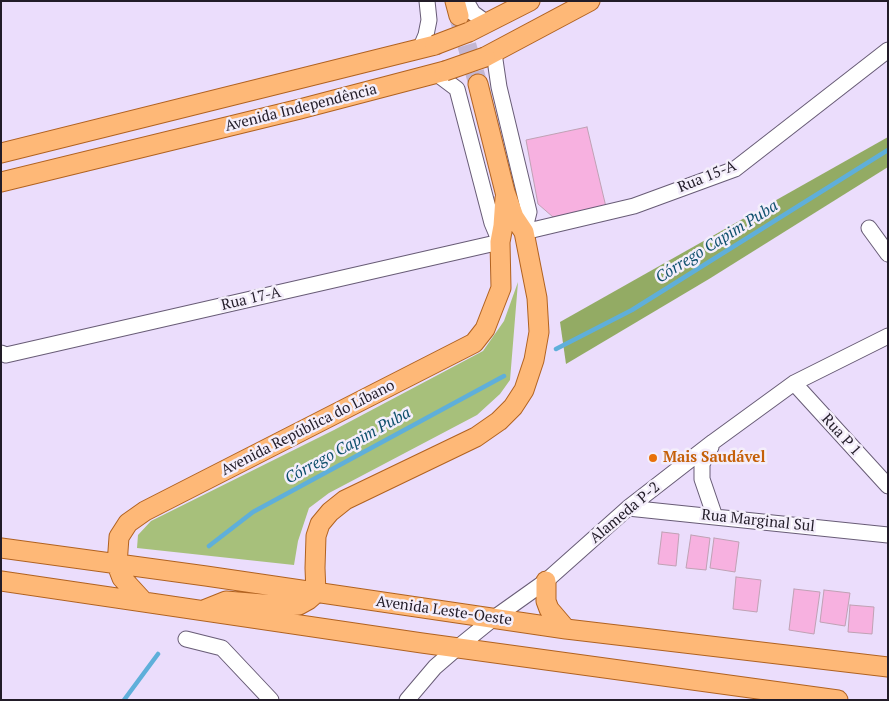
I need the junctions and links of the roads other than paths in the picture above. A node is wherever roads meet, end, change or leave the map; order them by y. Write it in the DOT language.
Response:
graph roads {
  1 [pos="427,1"];
  2 [pos="530,1"];
  3 [pos="590,1"];
  4 [pos="460,6"];
  5 [pos="487,23"];
  6 [pos="427,47"];
  7 [pos="888,50"];
  8 [pos="489,55"];
  9 [pos="441,72"];
  10 [pos="478,84"];
  11 [pos="130,120"];
  12 [pos="136,148"];
  13 [pos="1,153"];
  14 [pos="1,182"];
  15 [pos="505,192"];
  16 [pos="869,228"];
  17 [pos="524,232"];
  18 [pos="500,242"];
  19 [pos="888,254"];
  20 [pos="888,336"];
  21 [pos="3,355"];
  22 [pos="794,383"];
  23 [pos="713,442"];
  24 [pos="888,486"];
  25 [pos="628,508"];
  26 [pos="715,516"];
  27 [pos="888,535"];
  28 [pos="1,548"];
  29 [pos="117,564"];
  30 [pos="1,581"];
  31 [pos="546,581"];
  32 [pos="316,593"];
  33 [pos="144,602"];
  34 [pos="202,611"];
  35 [pos="494,618"];
  36 [pos="566,629"];
  37 [pos="186,639"];
  38 [pos="457,648"];
  39 [pos="888,667"];
  40 [pos="272,700"];
  41 [pos="407,700"];
  42 [pos="838,700"];
  1 -- 6 [label="street"];
  2 -- 5 [label="main road, Avenida Independência"];
  3 -- 8 [label="main road, Avenida Independência"];
  4 -- 5 [label="street"];
  5 -- 6 [label="main road, Avenida Independência, bridge"];
  6 -- 11 [label="main road, Avenida Independência"];
  7 -- 17 [label="street, Rua 15-A"];
  8 -- 9 [label="main road, Avenida Independência, bridge"];
  8 -- 17 [label="street, Avenida República do Líbano"];
  9 -- 12 [label="main road, Avenida Independência"];
  9 -- 18 [label="street, Avenida República do Líbano"];
  10 -- 15 [label="main road, Avenida República do Líbano"];
  11 -- 12 [label="main road"];
  11 -- 13 [label="main road, Avenida Independência"];
  12 -- 14 [label="main road, Avenida Independência"];
  15 -- 17 [label="main road, Avenida República do Líbano"];
  15 -- 18 [label="main road, Avenida República do Líbano"];
  16 -- 19 [label="street"];
  17 -- 32 [label="main road, Avenida República do Líbano"];
  18 -- 21 [label="street, Rua 17-A"];
  18 -- 29 [label="main road, Avenida República do Líbano"];
  20 -- 22 [label="street, Alameda P-2"];
  22 -- 23 [label="street, Alameda P-2"];
  22 -- 24 [label="street, Rua P 1"];
  23 -- 25 [label="street, Alameda P-2"];
  23 -- 26 [label="street"];
  25 -- 26 [label="street, Rua Marginal Sul"];
  25 -- 31 [label="street, Alameda P-2"];
  26 -- 27 [label="street, Rua Marginal Sul"];
  28 -- 29 [label="main road, Avenida Leste-Oeste"];
  29 -- 32 [label="main road, Avenida Leste-Oeste"];
  29 -- 33 [label="main road"];
  30 -- 33 [label="main road"];
  31 -- 35 [label="street, Alameda P-2"];
  31 -- 36 [label="main road"];
  32 -- 34 [label="main road"];
  32 -- 35 [label="main road, Avenida Leste-Oeste"];
  33 -- 34 [label="main road"];
  34 -- 38 [label="main road"];
  35 -- 36 [label="main road, Avenida Leste-Oeste"];
  35 -- 38 [label="street, Alameda P-2"];
  36 -- 39 [label="main road, Avenida Leste-Oeste"];
  37 -- 40 [label="street"];
  38 -- 41 [label="street, Alameda P-2"];
  38 -- 42 [label="main road"];
}
